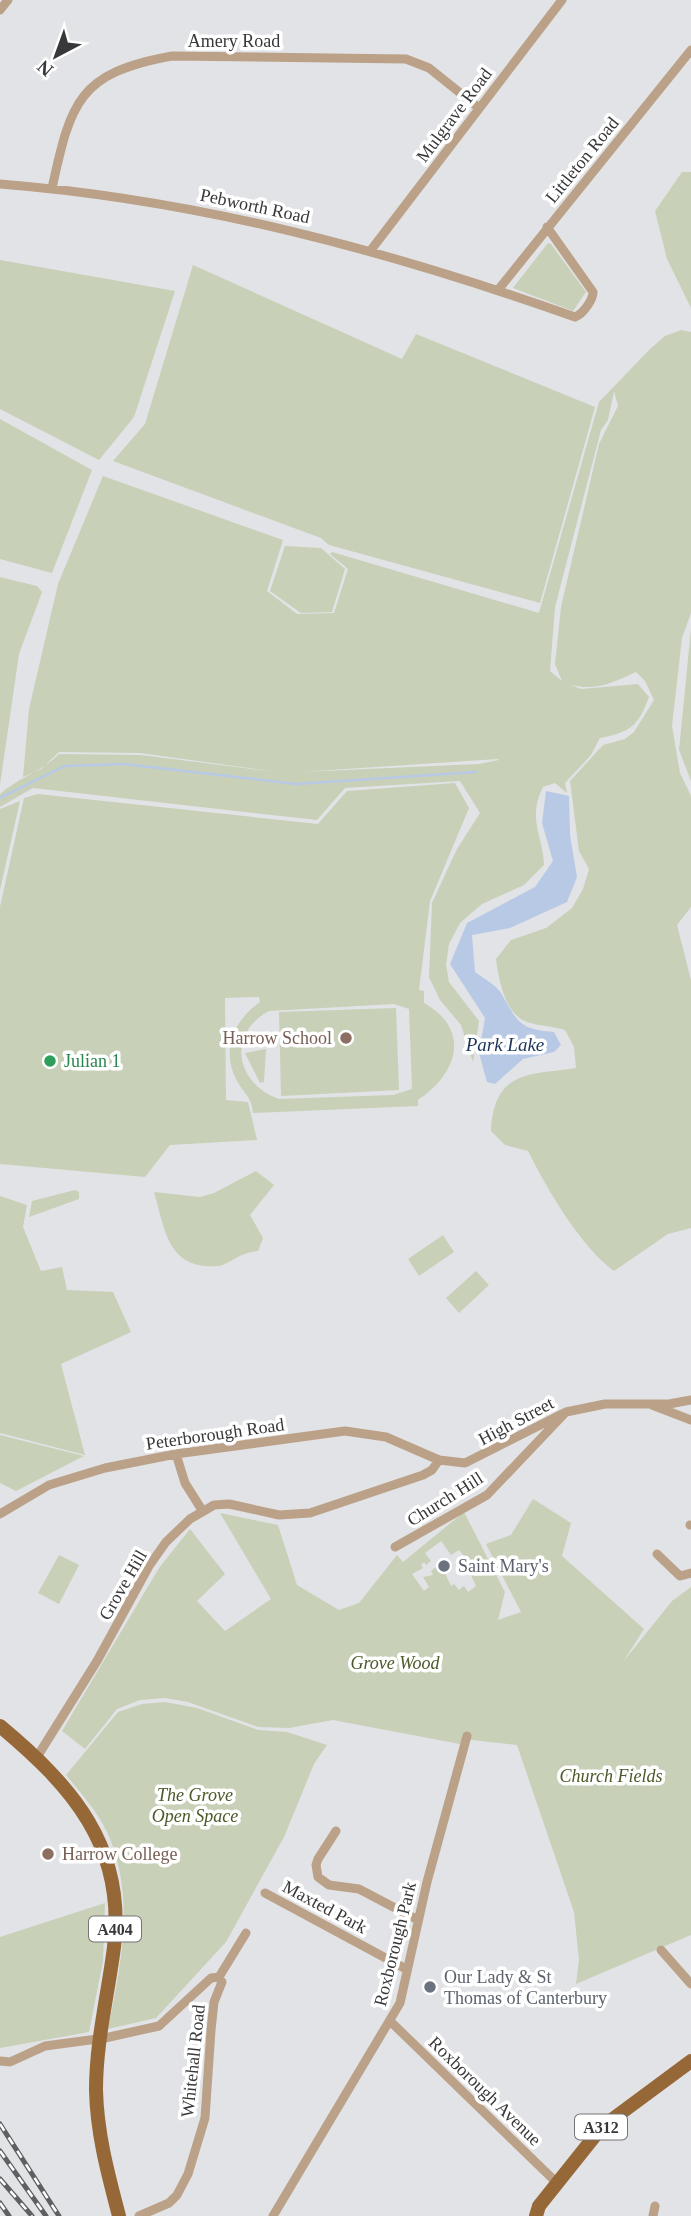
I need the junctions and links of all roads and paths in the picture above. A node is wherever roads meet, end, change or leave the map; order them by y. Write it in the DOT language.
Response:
graph roads {
  1 [pos="8,0"];
  2 [pos="562,0"];
  3 [pos="0,10"];
  4 [pos="691,50"];
  5 [pos="479,108"];
  6 [pos="0,184"];
  7 [pos="52,188"];
  8 [pos="547,227"];
  9 [pos="371,250"];
  10 [pos="498,290"];
  11 [pos="691,1400"];
  12 [pos="651,1404"];
  13 [pos="566,1412"];
  14 [pos="691,1420"];
  15 [pos="176,1454"];
  16 [pos="439,1460"];
  17 [pos="202,1510"];
  18 [pos="0,1514"];
  19 [pos="394,1547"];
  20 [pos="657,1554"];
  21 [pos="691,1573"];
  22 [pos="0,1726"];
  23 [pos="467,1736"];
  24 [pos="37,1757"];
  25 [pos="336,1831"];
  26 [pos="265,1893"];
  27 [pos="418,1920"];
  28 [pos="246,1933"];
  29 [pos="661,1950"];
  30 [pos="406,1969"];
  31 [pos="219,1977"];
  32 [pos="691,1984"];
  33 [pos="390,2021"];
  34 [pos="99,2039"];
  35 [pos="0,2061"];
  36 [pos="691,2061"];
  37 [pos="557,2183"];
  38 [pos="655,2206"];
  39 [pos="120,2216"];
  40 [pos="139,2216"];
  41 [pos="273,2216"];
  42 [pos="536,2216"];
  43 [pos="653,2216"];
  1 -- 3 [label="street"];
  2 -- 5 [label="street, Mulgrave Road"];
  4 -- 8 [label="street, Littleton Road"];
  5 -- 7 [label="street, Amery Road"];
  5 -- 9 [label="street, Mulgrave Road"];
  6 -- 7 [label="street, Pebworth Road"];
  7 -- 9 [label="street, Pebworth Road"];
  8 -- 10 [label="street, Littleton Road"];
  8 -- 10 [label="street, Pebworth Road"];
  9 -- 10 [label="street, Pebworth Road"];
  11 -- 12 [label="street, High Street"];
  12 -- 13 [label="street, High Street"];
  12 -- 14 [label="street"];
  13 -- 16 [label="street, High Street"];
  13 -- 19 [label="street, Church Hill"];
  15 -- 16 [label="street, Peterborough Road"];
  15 -- 17 [label="street"];
  15 -- 18 [label="street, Peterborough Road"];
  16 -- 17 [label="street"];
  17 -- 24 [label="street, Grove Hill"];
  20 -- 21 [label="street"];
  22 -- 24 [label="main road, A404"];
  23 -- 27 [label="street, Roxborough Park"];
  24 -- 34 [label="main road, A404"];
  25 -- 27 [label="street"];
  26 -- 30 [label="street, Maxted Park"];
  27 -- 30 [label="street, Roxborough Park"];
  28 -- 31 [label="street, Whitehall Road"];
  29 -- 32 [label="street"];
  30 -- 33 [label="street, Roxborough Park"];
  31 -- 34 [label="street"];
  31 -- 40 [label="street, Whitehall Road"];
  33 -- 37 [label="street, Roxborough Avenue"];
  33 -- 41 [label="street, Roxborough Park"];
  34 -- 35 [label="street"];
  34 -- 39 [label="main road, A404"];
  36 -- 37 [label="main road, A312"];
  37 -- 42 [label="main road, A312"];
  38 -- 43 [label="street"];
}
